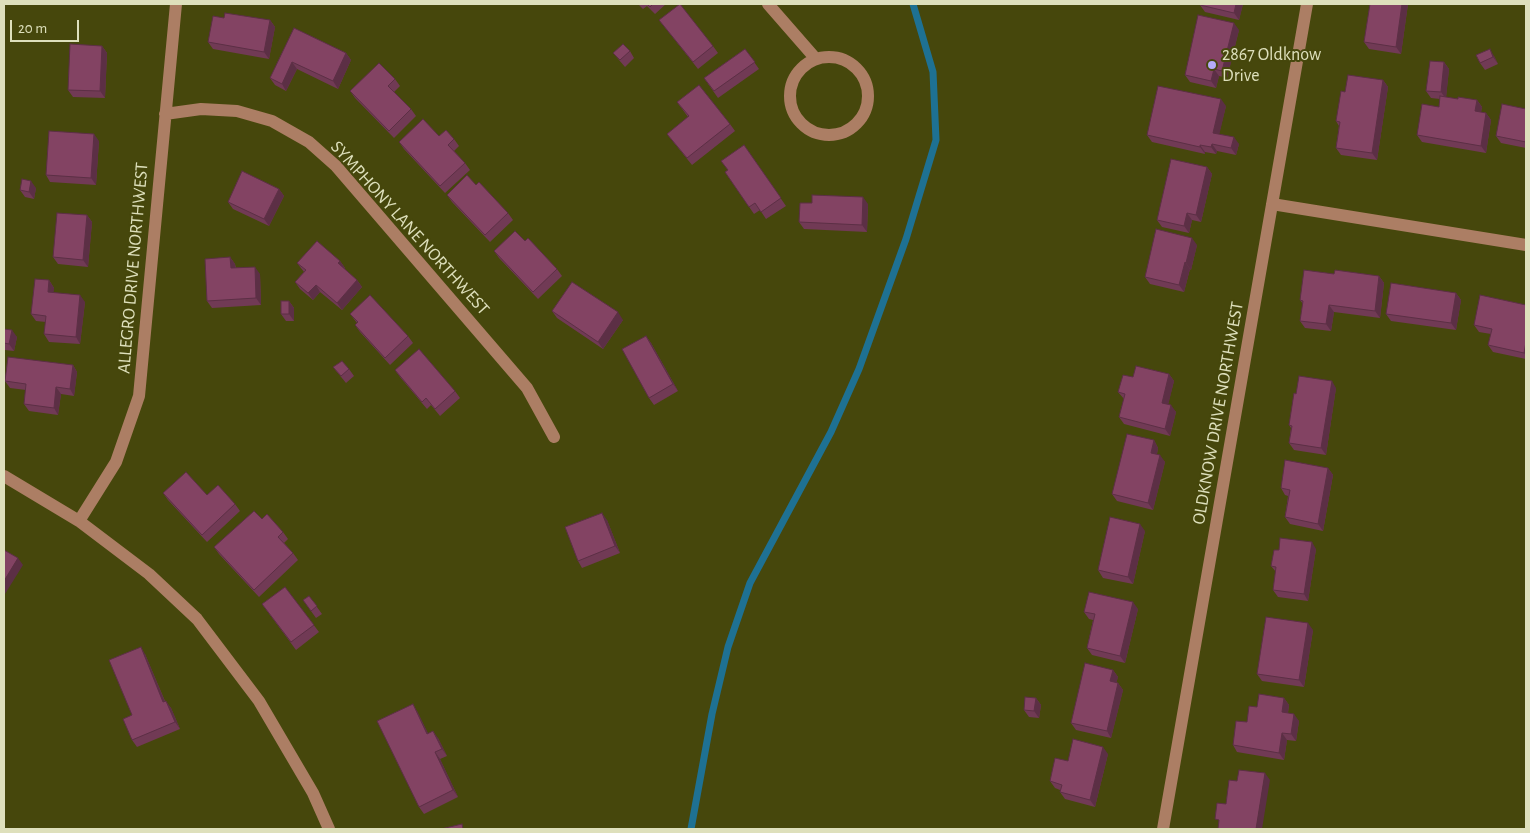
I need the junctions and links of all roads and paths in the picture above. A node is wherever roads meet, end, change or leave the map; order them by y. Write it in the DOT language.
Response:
graph roads {
  1 [pos="176,4"];
  2 [pos="768,4"];
  3 [pos="1307,4"];
  4 [pos="816,60"];
  5 [pos="165,114"];
  6 [pos="1272,204"];
  7 [pos="1526,244"];
  8 [pos="554,437"];
  9 [pos="4,476"];
  10 [pos="80,521"];
  11 [pos="329,829"];
  12 [pos="1164,829"];
  1 -- 5 [label="street, ALLEGRO DRIVE NORTHWEST"];
  2 -- 4 [label="street"];
  3 -- 6 [label="street, OLDKNOW DRIVE NORTHWEST"];
  4 -- 4 [label="street"];
  5 -- 8 [label="street, SYMPHONY LANE NORTHWEST"];
  5 -- 10 [label="street, ALLEGRO DRIVE NORTHWEST"];
  6 -- 7 [label="street"];
  6 -- 12 [label="street, OLDKNOW DRIVE NORTHWEST"];
  9 -- 10 [label="street"];
  10 -- 11 [label="street"];
}
